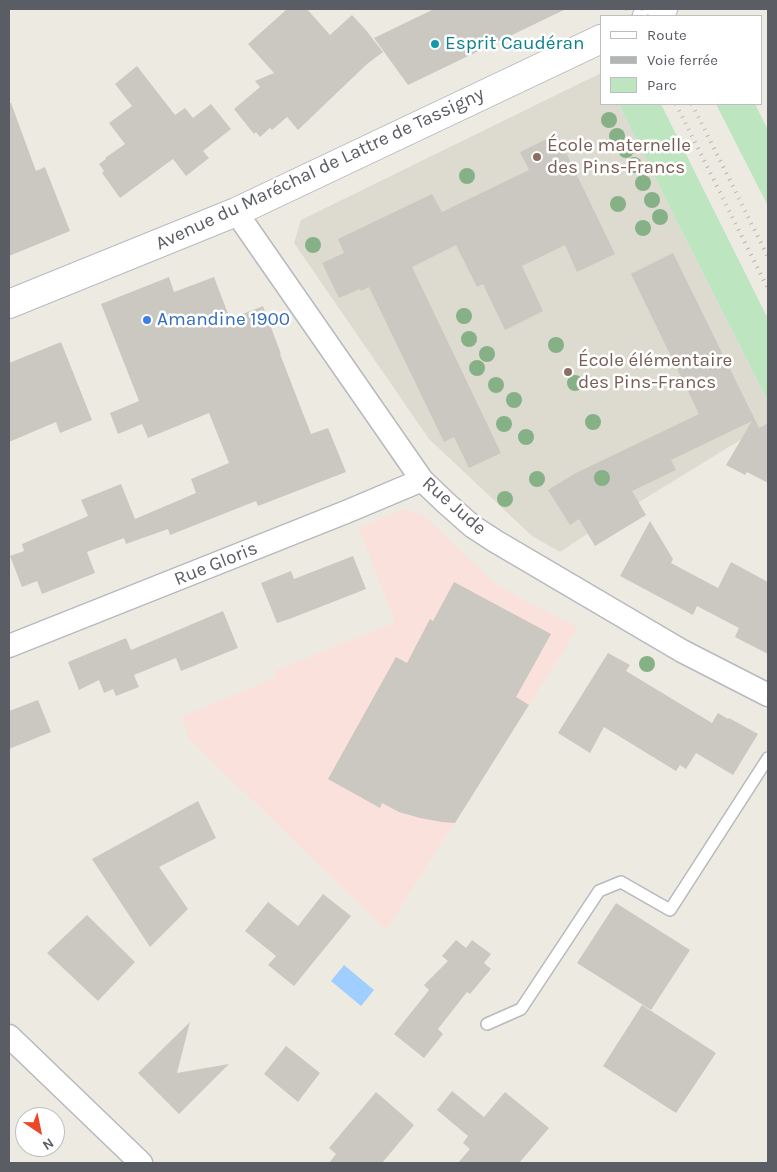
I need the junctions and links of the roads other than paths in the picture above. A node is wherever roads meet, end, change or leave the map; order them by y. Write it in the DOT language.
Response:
graph roads {
  1 [pos="663,9"];
  2 [pos="649,15"];
  3 [pos="596,42"];
  4 [pos="236,212"];
  5 [pos="9,304"];
  6 [pos="422,480"];
  7 [pos="9,646"];
  8 [pos="768,695"];
  9 [pos="768,758"];
  10 [pos="487,1024"];
  11 [pos="9,1036"];
  12 [pos="140,1163"];
  1 -- 2 [label="main road"];
  3 -- 4 [label="main road, Avenue du Maréchal de Lattre de Tassigny"];
  4 -- 5 [label="main road, Avenue du Maréchal de Lattre de Tassigny"];
  4 -- 6 [label="street, Rue Jude"];
  6 -- 7 [label="street, Rue Gloris"];
  6 -- 8 [label="street, Rue Jude"];
  9 -- 10 [label="lane"];
  11 -- 12 [label="street"];
}
